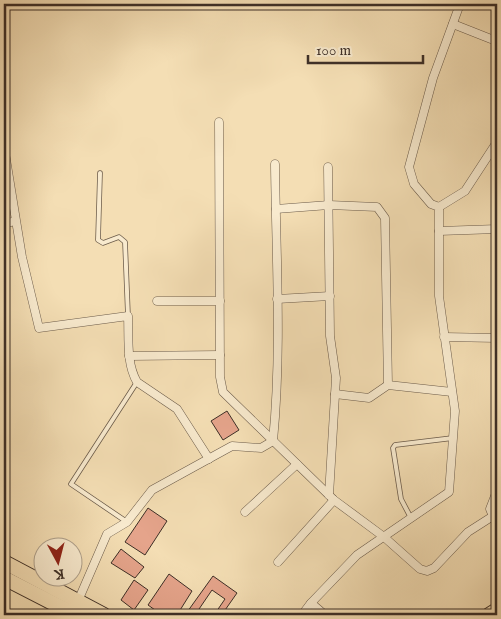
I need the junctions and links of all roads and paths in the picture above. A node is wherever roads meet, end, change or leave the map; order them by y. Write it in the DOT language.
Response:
graph roads {
  1 [pos="460,4"];
  2 [pos="453,24"];
  3 [pos="497,37"];
  4 [pos="219,122"];
  5 [pos="497,142"];
  6 [pos="4,147"];
  7 [pos="275,164"];
  8 [pos="328,167"];
  9 [pos="100,172"];
  10 [pos="329,205"];
  11 [pos="439,207"];
  12 [pos="276,209"];
  13 [pos="15,222"];
  14 [pos="4,224"];
  15 [pos="497,229"];
  16 [pos="439,231"];
  17 [pos="330,296"];
  18 [pos="277,299"];
  19 [pos="157,301"];
  20 [pos="220,301"];
  21 [pos="128,316"];
  22 [pos="444,337"];
  23 [pos="497,338"];
  24 [pos="220,355"];
  25 [pos="129,356"];
  26 [pos="137,382"];
  27 [pos="388,385"];
  28 [pos="452,392"];
  29 [pos="335,394"];
  30 [pos="453,438"];
  31 [pos="273,441"];
  32 [pos="209,459"];
  33 [pos="297,464"];
  34 [pos="497,491"];
  35 [pos="331,497"];
  36 [pos="245,512"];
  37 [pos="493,516"];
  38 [pos="411,519"];
  39 [pos="127,522"];
  40 [pos="497,526"];
  41 [pos="384,538"];
  42 [pos="4,562"];
  43 [pos="278,562"];
  44 [pos="4,578"];
  45 [pos="312,603"];
  46 [pos="77,608"];
  47 [pos="497,610"];
  48 [pos="104,615"];
  49 [pos="302,615"];
  50 [pos="325,615"];
  51 [pos="489,615"];
  1 -- 2 [label="street"];
  2 -- 3 [label="street"];
  2 -- 11 [label="street"];
  4 -- 20 [label="street"];
  5 -- 11 [label="street"];
  6 -- 13 [label="street"];
  7 -- 12 [label="street"];
  8 -- 10 [label="street"];
  9 -- 21 [label="lane"];
  10 -- 12 [label="street"];
  10 -- 17 [label="street"];
  10 -- 27 [label="street"];
  11 -- 16 [label="street"];
  12 -- 18 [label="street"];
  13 -- 14 [label="street"];
  13 -- 21 [label="street"];
  15 -- 16 [label="street"];
  15 -- 23 [label="street"];
  16 -- 22 [label="street"];
  17 -- 18 [label="street"];
  17 -- 29 [label="street"];
  18 -- 31 [label="street"];
  19 -- 20 [label="street"];
  20 -- 24 [label="street"];
  21 -- 25 [label="street"];
  22 -- 23 [label="street"];
  22 -- 28 [label="street"];
  24 -- 25 [label="street"];
  24 -- 31 [label="street"];
  25 -- 26 [label="street"];
  26 -- 32 [label="street"];
  26 -- 39 [label="lane"];
  27 -- 28 [label="street"];
  27 -- 29 [label="street"];
  28 -- 30 [label="street"];
  29 -- 35 [label="street"];
  30 -- 38 [label="street"];
  30 -- 38 [label="lane"];
  31 -- 32 [label="street"];
  31 -- 33 [label="street"];
  32 -- 39 [label="street"];
  33 -- 35 [label="street"];
  33 -- 36 [label="street"];
  34 -- 37 [label="street"];
  35 -- 41 [label="street"];
  35 -- 43 [label="street"];
  37 -- 40 [label="street"];
  37 -- 41 [label="street"];
  38 -- 41 [label="street"];
  39 -- 46 [label="street"];
  41 -- 45 [label="street"];
  42 -- 46 [label="highway"];
  44 -- 46 [label="highway"];
  45 -- 49 [label="street"];
  45 -- 50 [label="street"];
  46 -- 48 [label="highway"];
  47 -- 51 [label="highway"];
}
